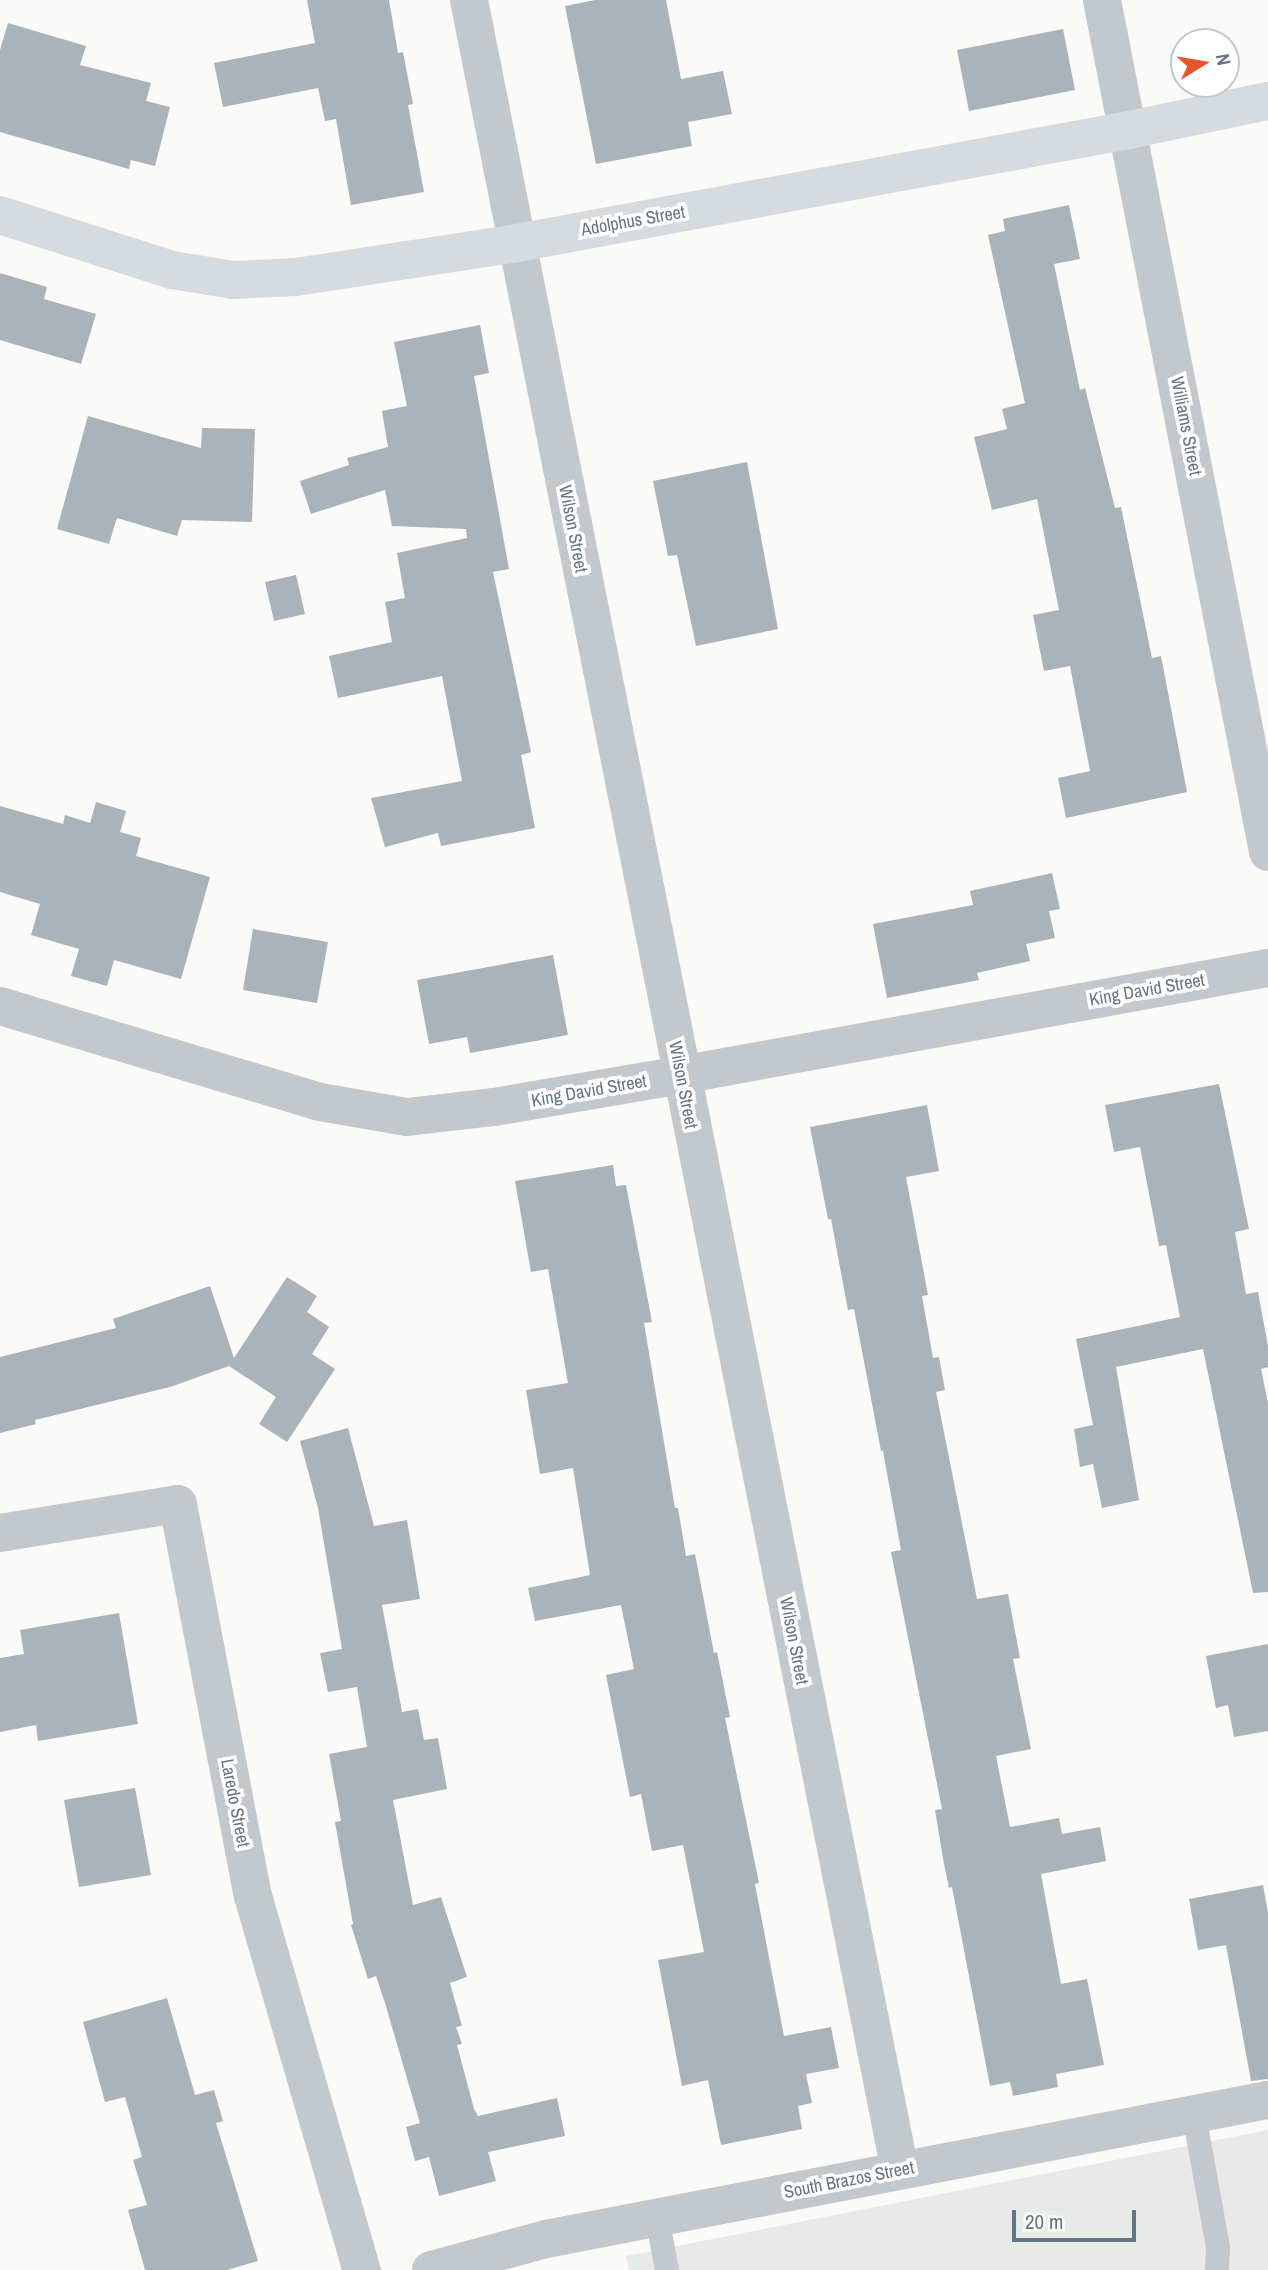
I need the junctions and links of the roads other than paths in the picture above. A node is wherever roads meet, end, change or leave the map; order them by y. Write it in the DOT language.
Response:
graph roads {
  1 [pos="469,0"];
  2 [pos="1102,0"];
  3 [pos="1268,101"];
  4 [pos="1129,130"];
  5 [pos="0,215"];
  6 [pos="517,243"];
  7 [pos="1268,852"];
  8 [pos="1268,968"];
  9 [pos="0,1006"];
  10 [pos="681,1075"];
  11 [pos="0,1533"];
  12 [pos="1268,2100"];
  13 [pos="1194,2114"];
  14 [pos="900,2170"];
  15 [pos="657,2217"];
  16 [pos="362,2270"];
  17 [pos="431,2270"];
  18 [pos="667,2270"];
  19 [pos="1217,2270"];
  1 -- 6 [label="street, Wilson Street"];
  2 -- 4 [label="street, Williams Street"];
  3 -- 4 [label="street, Adolphus Street"];
  4 -- 6 [label="street, Adolphus Street"];
  4 -- 7 [label="street, Williams Street"];
  5 -- 6 [label="street, Adolphus Street"];
  6 -- 10 [label="street, Wilson Street"];
  8 -- 10 [label="street, King David Street"];
  9 -- 10 [label="street, King David Street"];
  10 -- 14 [label="street, Wilson Street"];
  11 -- 16 [label="street, Laredo Street"];
  12 -- 13 [label="street, South Brazos Street"];
  13 -- 14 [label="street, South Brazos Street"];
  13 -- 19 [label="lane"];
  14 -- 15 [label="street, South Brazos Street"];
  15 -- 17 [label="street, South Brazos Street"];
  15 -- 18 [label="lane"];
}
